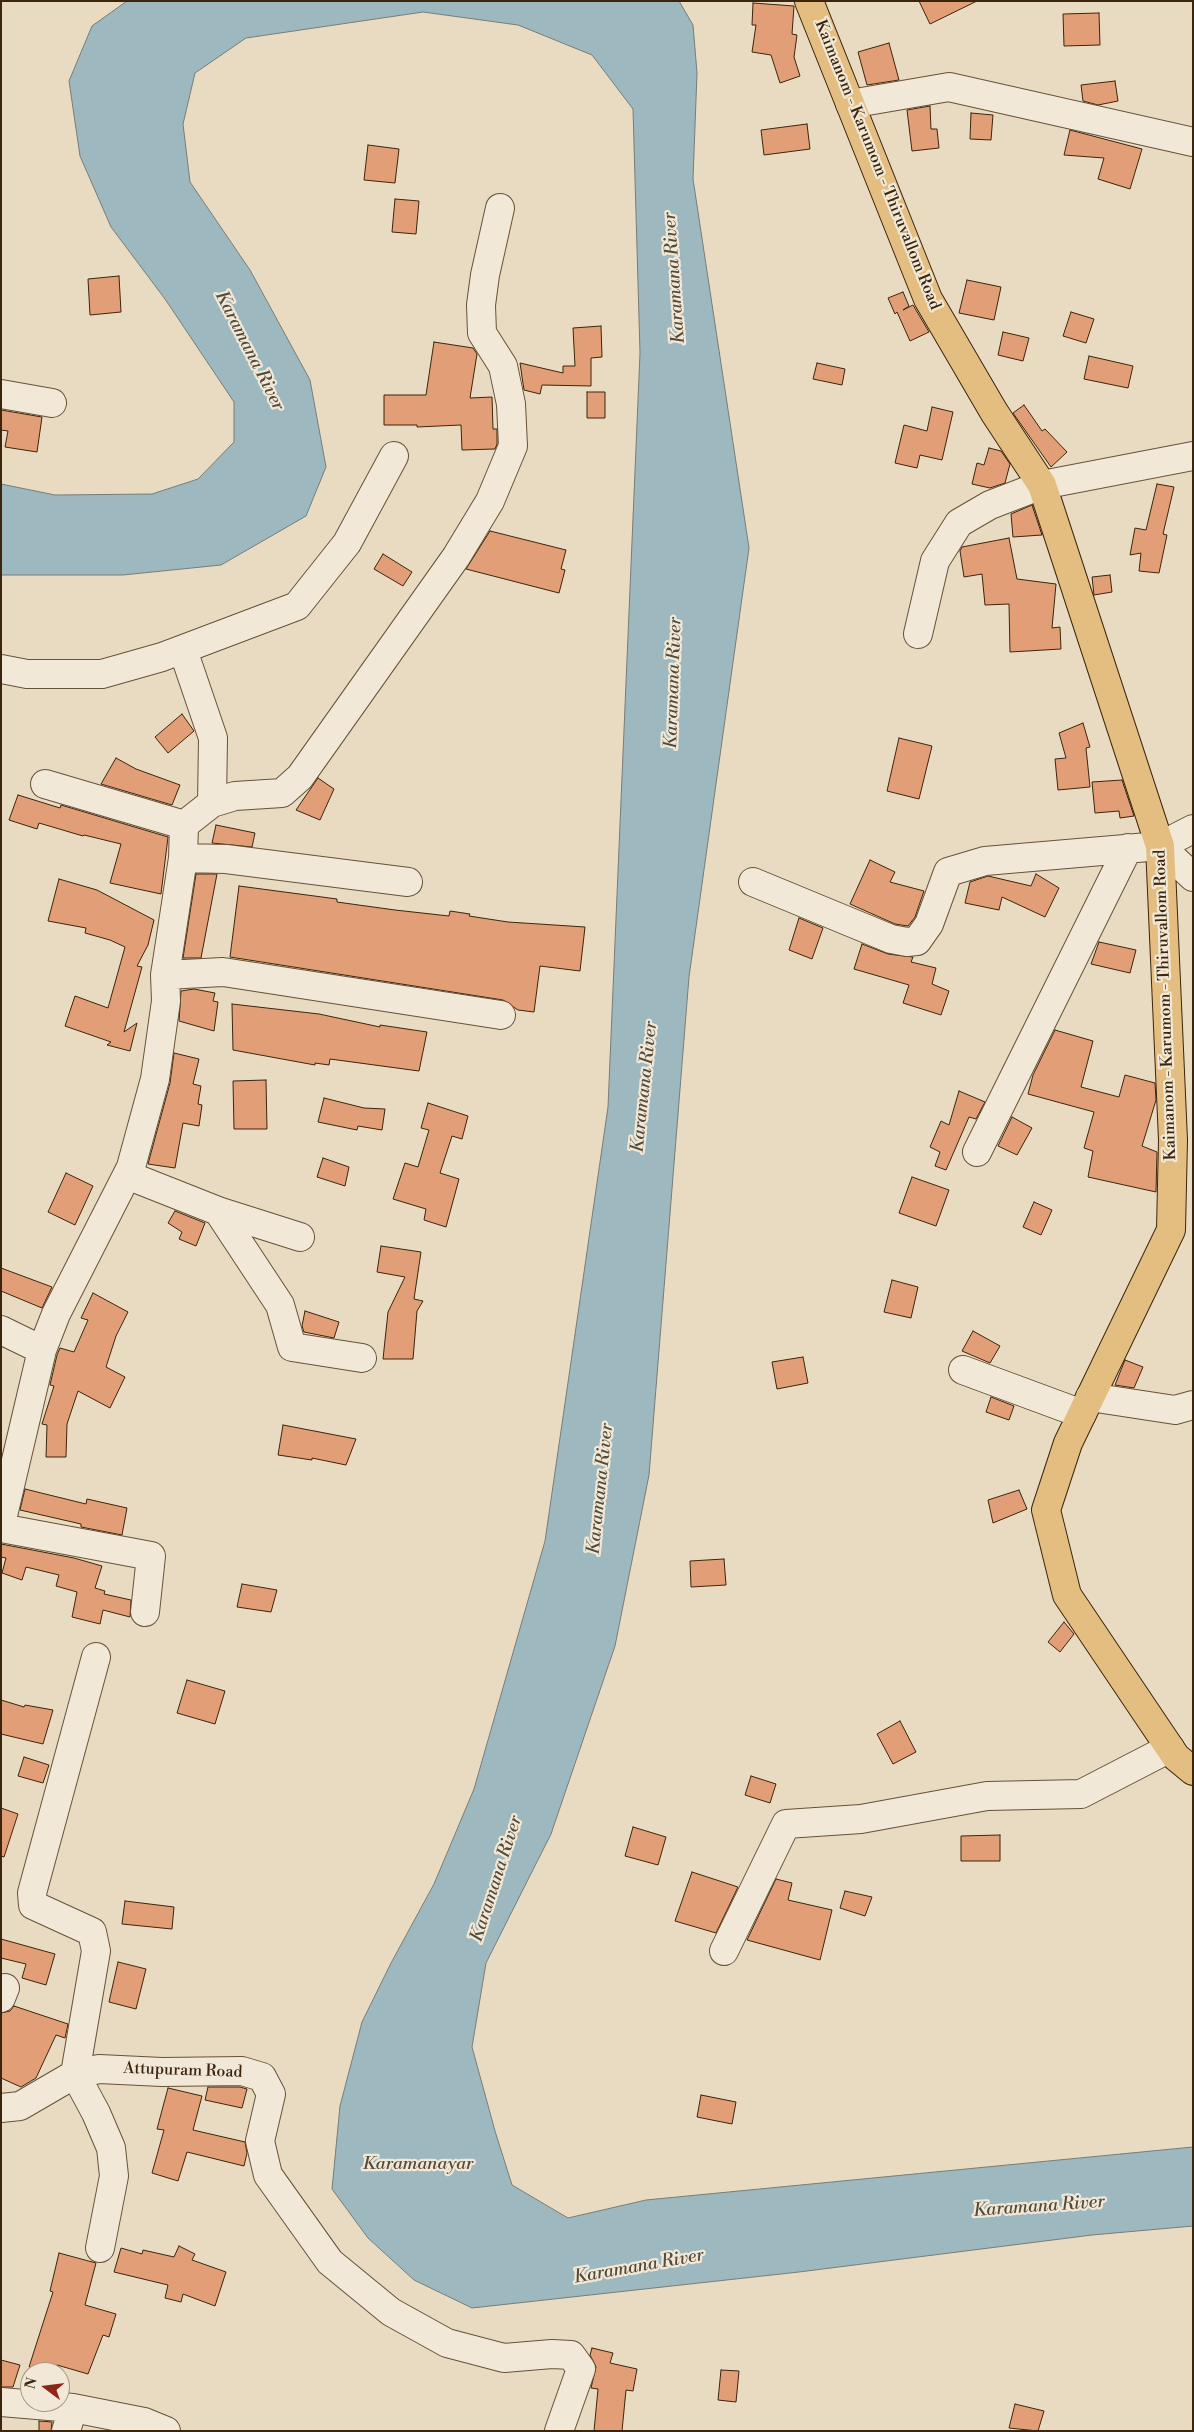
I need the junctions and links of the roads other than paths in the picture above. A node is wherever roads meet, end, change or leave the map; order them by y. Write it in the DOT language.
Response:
graph roads {
  1 [pos="809,1"];
  2 [pos="850,104"];
  3 [pos="1193,142"];
  4 [pos="500,208"];
  5 [pos="1,394"];
  6 [pos="52,403"];
  7 [pos="394,456"];
  8 [pos="1193,456"];
  9 [pos="1042,485"];
  10 [pos="918,634"];
  11 [pos="183,650"];
  12 [pos="1,669"];
  13 [pos="45,784"];
  14 [pos="212,803"];
  15 [pos="184,825"];
  16 [pos="1192,830"];
  17 [pos="1160,846"];
  18 [pos="1128,848"];
  19 [pos="183,858"];
  20 [pos="1193,877"];
  21 [pos="408,882"];
  22 [pos="754,882"];
  23 [pos="166,975"];
  24 [pos="501,1015"];
  25 [pos="977,1152"];
  26 [pos="127,1176"];
  27 [pos="218,1211"];
  28 [pos="300,1238"];
  29 [pos="1,1330"];
  30 [pos="42,1350"];
  31 [pos="362,1358"];
  32 [pos="963,1370"];
  33 [pos="1193,1405"];
  34 [pos="1086,1406"];
  35 [pos="12,1427"];
  36 [pos="1,1526"];
  37 [pos="145,1612"];
  38 [pos="96,1657"];
  39 [pos="1170,1748"];
  40 [pos="1193,1771"];
  41 [pos="724,1951"];
  42 [pos="75,2074"];
  43 [pos="1,2108"];
  44 [pos="100,2248"];
  45 [pos="1,2402"];
  46 [pos="70,2419"];
  47 [pos="166,2431"];
  48 [pos="559,2431"];
  1 -- 2 [label="main road, Kaimanom - Karumom - Thiruvallom Road"];
  2 -- 3 [label="street"];
  2 -- 9 [label="main road, Kaimanom - Karumom - Thiruvallom Road"];
  4 -- 14 [label="street"];
  5 -- 6 [label="street"];
  7 -- 11 [label="street"];
  8 -- 9 [label="street"];
  9 -- 10 [label="street"];
  9 -- 17 [label="main road, Kaimanom - Karumom - Thiruvallom Road"];
  11 -- 12 [label="street"];
  11 -- 14 [label="street"];
  13 -- 15 [label="street"];
  14 -- 15 [label="street"];
  15 -- 19 [label="street"];
  16 -- 17 [label="street"];
  17 -- 18 [label="street"];
  17 -- 20 [label="street"];
  17 -- 34 [label="main road, Kaimanom - Karumom - Thiruvallom Road"];
  18 -- 22 [label="street"];
  18 -- 25 [label="street"];
  19 -- 21 [label="street"];
  19 -- 23 [label="street"];
  23 -- 24 [label="street"];
  23 -- 26 [label="street"];
  26 -- 27 [label="street"];
  26 -- 30 [label="street"];
  27 -- 28 [label="street"];
  27 -- 31 [label="street"];
  29 -- 30 [label="street"];
  30 -- 35 [label="street"];
  32 -- 34 [label="street"];
  33 -- 34 [label="street"];
  34 -- 39 [label="main road, Kaimanom - Karumom - Thiruvallom Road"];
  35 -- 36 [label="street"];
  36 -- 37 [label="street"];
  38 -- 42 [label="street"];
  39 -- 40 [label="main road, Kaimanom - Karumom - Thiruvallom Road"];
  39 -- 41 [label="street"];
  42 -- 43 [label="street, Attupuram Road"];
  42 -- 44 [label="street"];
  42 -- 48 [label="street, Attupuram Road"];
  45 -- 46 [label="street"];
  46 -- 47 [label="street"];
}
